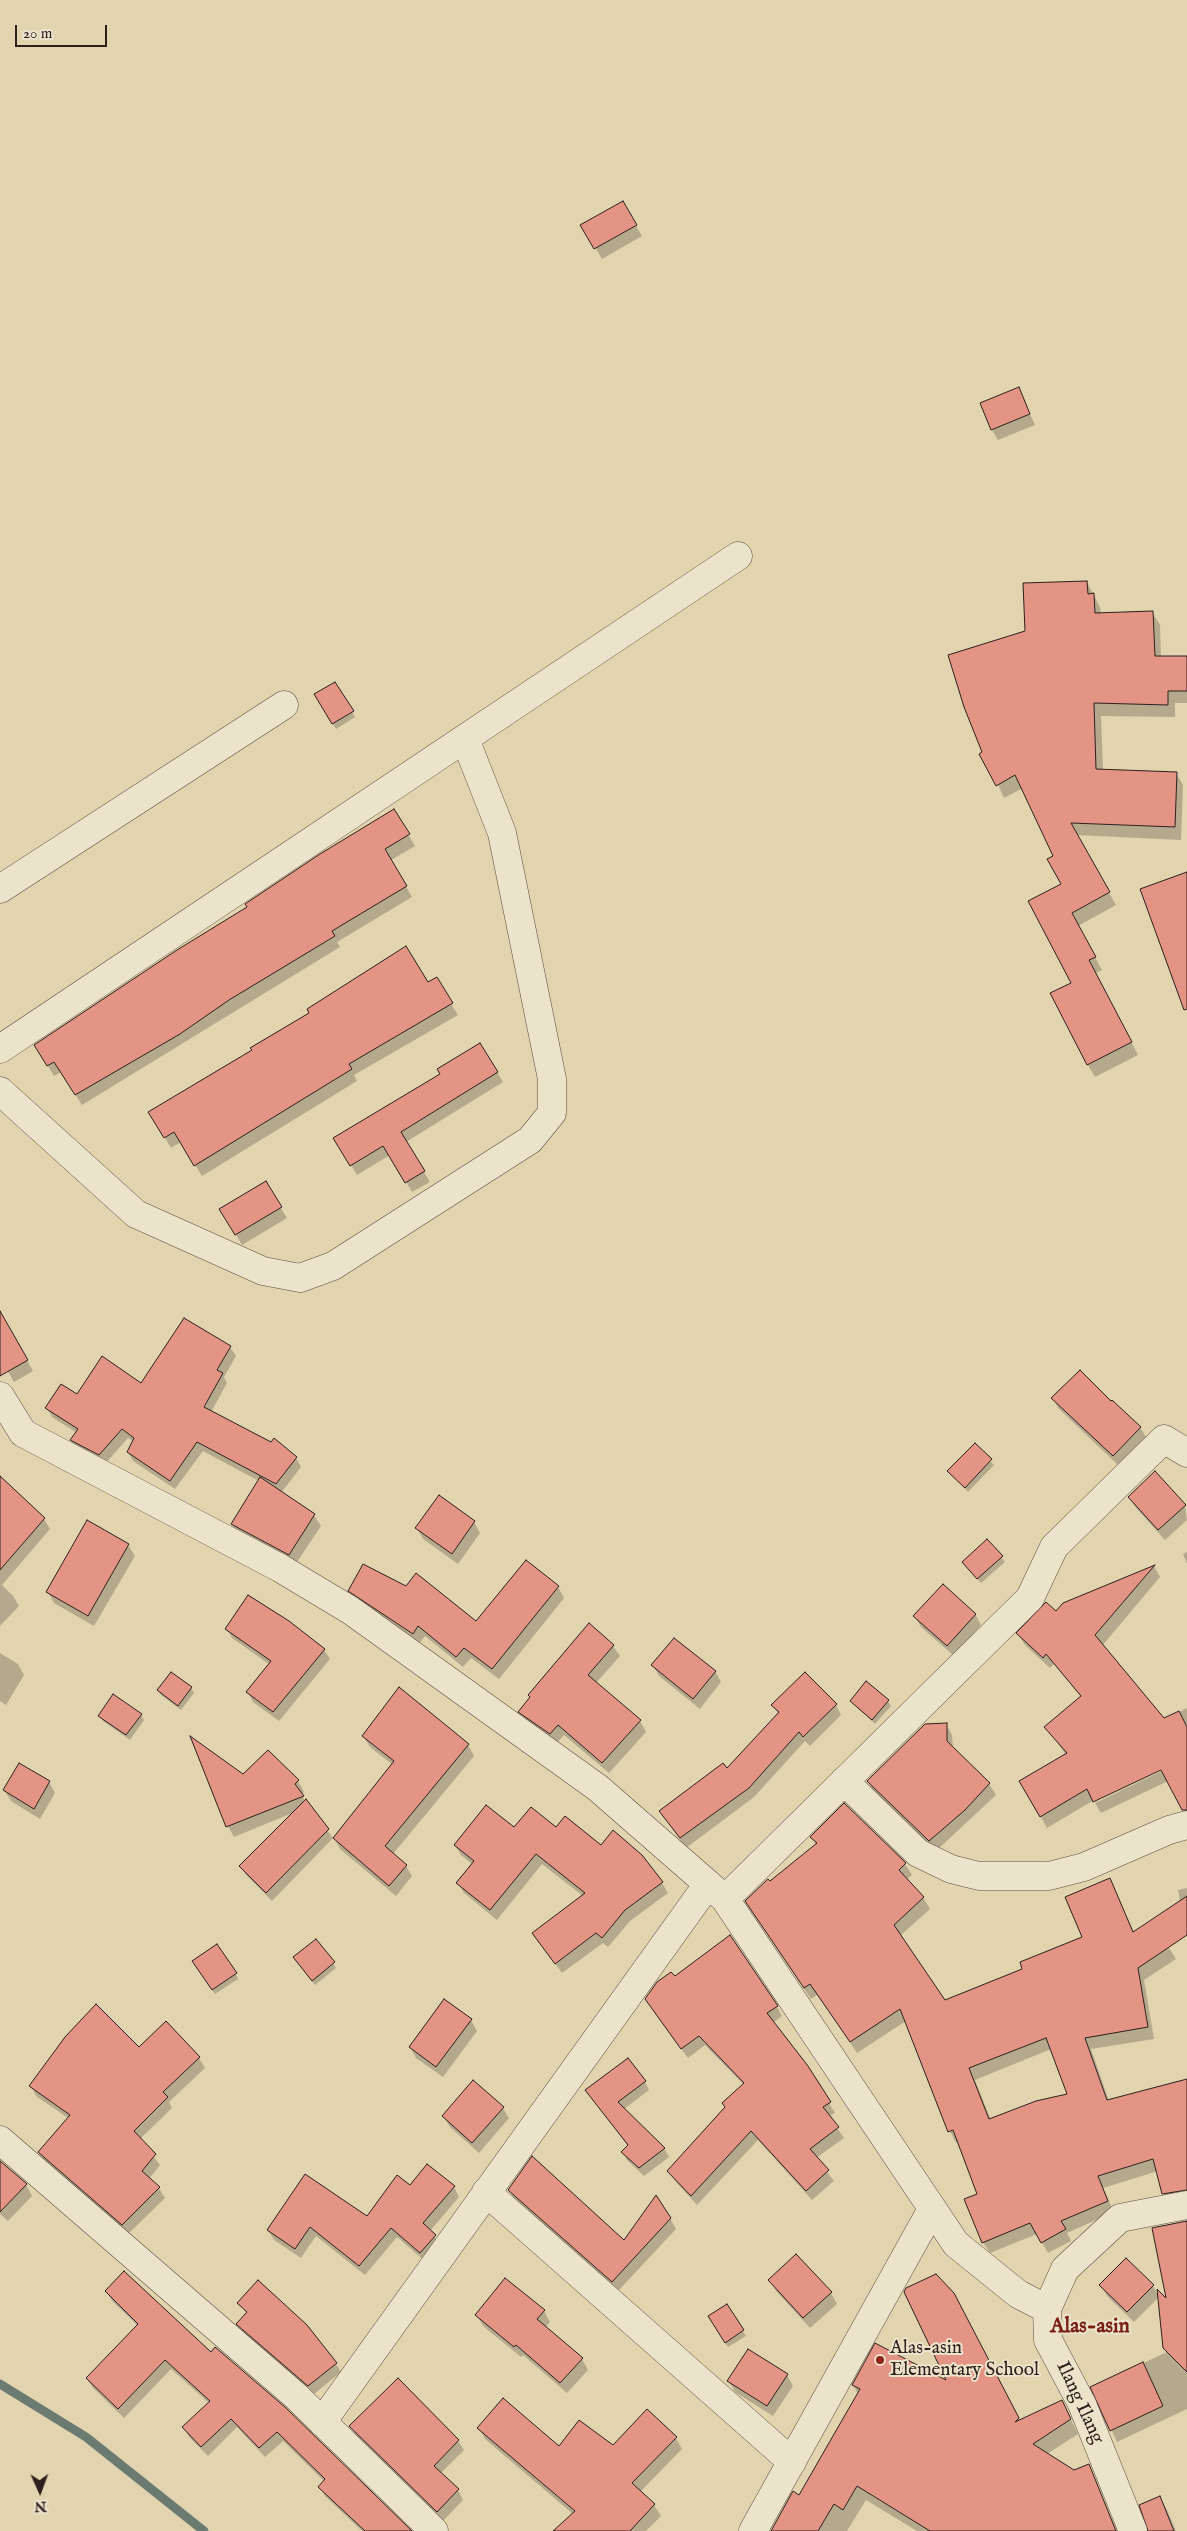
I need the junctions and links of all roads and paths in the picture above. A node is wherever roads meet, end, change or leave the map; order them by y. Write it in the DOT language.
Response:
graph roads {
  1 [pos="738,556"];
  2 [pos="284,704"];
  3 [pos="465,739"];
  4 [pos="0,889"];
  5 [pos="0,1049"];
  6 [pos="0,1091"];
  7 [pos="0,1396"];
  8 [pos="1187,1453"];
  9 [pos="844,1781"];
  10 [pos="1187,1825"];
  11 [pos="716,1891"];
  12 [pos="0,2140"];
  13 [pos="486,2192"];
  14 [pos="1187,2205"];
  15 [pos="932,2209"];
  16 [pos="1047,2309"];
  17 [pos="322,2422"];
  18 [pos="792,2462"];
  19 [pos="434,2531"];
  20 [pos="753,2531"];
  21 [pos="1133,2531"];
  1 -- 3 [label="street"];
  2 -- 4 [label="street"];
  3 -- 5 [label="street"];
  3 -- 6 [label="street"];
  7 -- 11 [label="street"];
  8 -- 9 [label="street"];
  9 -- 10 [label="street"];
  9 -- 11 [label="street"];
  11 -- 13 [label="street"];
  11 -- 15 [label="street"];
  12 -- 17 [label="street"];
  13 -- 17 [label="street"];
  13 -- 18 [label="street"];
  14 -- 16 [label="street, Ilang Ilang"];
  15 -- 16 [label="street"];
  15 -- 18 [label="street"];
  16 -- 21 [label="street, Ilang Ilang"];
  17 -- 19 [label="street"];
  18 -- 20 [label="street"];
}
